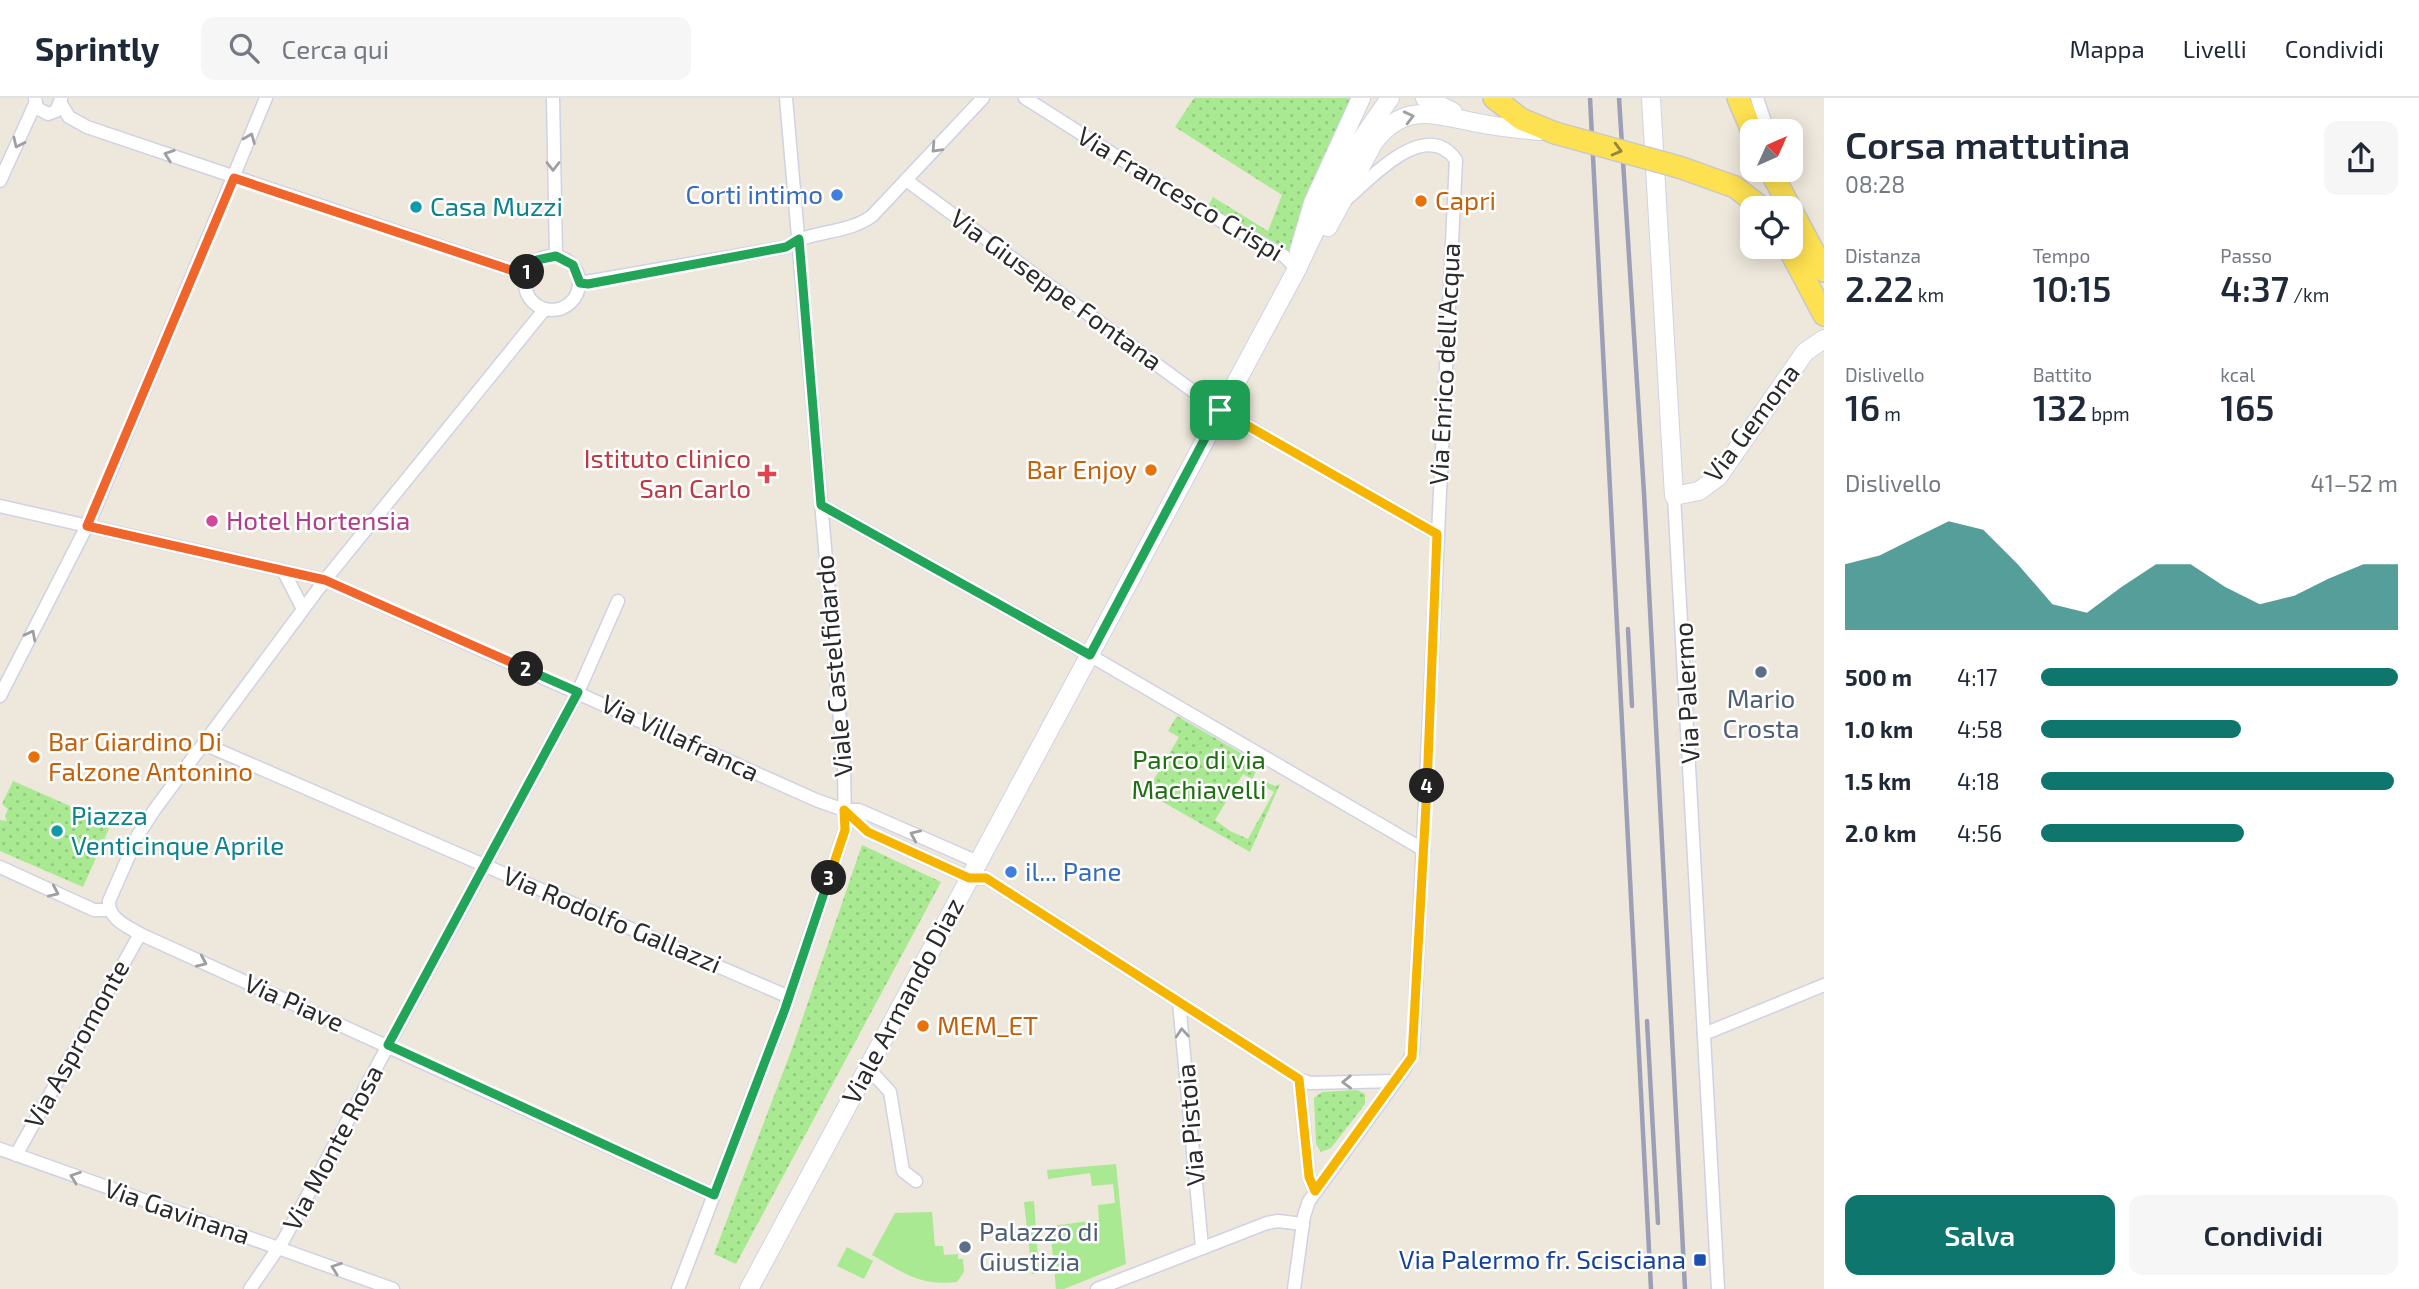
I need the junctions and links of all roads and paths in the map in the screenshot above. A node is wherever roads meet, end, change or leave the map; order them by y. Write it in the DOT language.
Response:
graph roads {
  1 [pos="266,98"];
  2 [pos="553,98"];
  3 [pos="786,98"];
  4 [pos="983,98"];
  5 [pos="1025,98"];
  6 [pos="1361,98"];
  7 [pos="1370,98"];
  8 [pos="1390,98"];
  9 [pos="1425,98"];
  10 [pos="1493,98"];
  11 [pos="1651,98"];
  12 [pos="1738,98"];
  13 [pos="1757,98"];
  14 [pos="35,101"];
  15 [pos="61,101"];
  16 [pos="1747,119"];
  17 [pos="1764,119"];
  18 [pos="1481,124"];
  19 [pos="1555,133"];
  20 [pos="234,178"];
  21 [pos="906,180"];
  22 [pos="0,181"];
  23 [pos="1778,182"];
  24 [pos="1747,196"];
  25 [pos="1313,203"];
  26 [pos="1340,206"];
  27 [pos="799,239"];
  28 [pos="1815,255"];
  29 [pos="556,256"];
  30 [pos="1297,269"];
  31 [pos="526,275"];
  32 [pos="580,283"];
  33 [pos="544,310"];
  34 [pos="1824,315"];
  35 [pos="1824,339"];
  36 [pos="1209,403"];
  37 [pos="1674,496"];
  38 [pos="821,505"];
  39 [pos="0,506"];
  40 [pos="87,526"];
  41 [pos="1437,534"];
  42 [pos="283,570"];
  43 [pos="325,580"];
  44 [pos="618,601"];
  45 [pos="303,609"];
  46 [pos="1090,655"];
  47 [pos="578,692"];
  48 [pos="0,696"];
  49 [pos="204,744"];
  50 [pos="844,810"];
  51 [pos="1424,849"];
  52 [pos="485,865"];
  53 [pos="0,867"];
  54 [pos="974,870"];
  55 [pos="108,910"];
  56 [pos="140,934"];
  57 [pos="1824,985"];
  58 [pos="789,997"];
  59 [pos="1179,1002"];
  60 [pos="1704,1034"];
  61 [pos="388,1045"];
  62 [pos="868,1068"];
  63 [pos="1299,1079"];
  64 [pos="1396,1081"];
  65 [pos="0,1149"];
  66 [pos="16,1155"];
  67 [pos="916,1181"];
  68 [pos="1315,1191"];
  69 [pos="714,1195"];
  70 [pos="1303,1224"];
  71 [pos="1202,1247"];
  72 [pos="278,1248"];
  73 [pos="1719,1288"];
  74 [pos="250,1289"];
  75 [pos="393,1289"];
  76 [pos="678,1289"];
  77 [pos="749,1289"];
  78 [pos="1097,1289"];
  79 [pos="1294,1289"];
  20 -- 1 [label="street, one-way"];
  2 -- 29 [label="street, one-way"];
  3 -- 27 [label="street, Viale Castelfidardo"];
  4 -- 21 [label="street, one-way"];
  5 -- 30 [label="street, Via Francesco Crispi"];
  6 -- 25 [label="main road"];
  7 -- 25 [label="main road"];
  8 -- 30 [label="main road"];
  9 -- 18 [label="main road"];
  10 -- 19 [label="main road"];
  11 -- 37 [label="main road, Via Palermo"];
  12 -- 16 [label="main road"];
  13 -- 17 [label="street"];
  14 -- 15 [label="street"];
  14 -- 22 [label="street, one-way"];
  20 -- 15 [label="street, one-way"];
  18 -- 19 [label="main road"];
  26 -- 18 [label="main road, one-way"];
  19 -- 24 [label="main road, one-way, bridge"];
  20 -- 31 [label="street"];
  20 -- 40 [label="street"];
  21 -- 27 [label="street"];
  21 -- 36 [label="street, Via Giuseppe Fontana"];
  23 -- 28 [label="main road"];
  25 -- 30 [label="main road"];
  26 -- 30 [label="main road"];
  26 -- 41 [label="street, Via Enrico dell'Acqua"];
  27 -- 32 [label="street"];
  27 -- 38 [label="street, Viale Castelfidardo"];
  28 -- 34 [label="main road"];
  29 -- 31 [label="street"];
  29 -- 32 [label="street"];
  30 -- 36 [label="main road, Viale Armando Diaz"];
  31 -- 33 [label="street"];
  32 -- 33 [label="street"];
  33 -- 43 [label="street"];
  35 -- 37 [label="main road, Via Gemona"];
  36 -- 41 [label="street, Via Giuseppe Fontana"];
  36 -- 46 [label="main road, Viale Armando Diaz"];
  37 -- 60 [label="street, Via Palermo"];
  38 -- 46 [label="street"];
  38 -- 50 [label="street, Viale Castelfidardo"];
  39 -- 40 [label="street, Via Villafranca"];
  40 -- 42 [label="street, Via Villafranca"];
  48 -- 40 [label="street, one-way"];
  41 -- 51 [label="street, Via Enrico dell'Acqua"];
  42 -- 43 [label="street, Via Villafranca"];
  42 -- 45 [label="street"];
  43 -- 45 [label="street"];
  43 -- 47 [label="street, Via Villafranca"];
  44 -- 47 [label="street, Via Monte Rosa"];
  45 -- 49 [label="street"];
  46 -- 51 [label="street"];
  46 -- 54 [label="main road, Viale Armando Diaz"];
  47 -- 50 [label="street, Via Villafranca"];
  47 -- 52 [label="street, Via Monte Rosa"];
  49 -- 52 [label="street, Via Rodolfo Gallazzi"];
  49 -- 55 [label="street"];
  50 -- 54 [label="street"];
  50 -- 58 [label="street, Viale Castelfidardo"];
  51 -- 64 [label="street, Via Enrico dell'Acqua"];
  52 -- 58 [label="street, Via Rodolfo Gallazzi"];
  52 -- 61 [label="street, Via Monte Rosa"];
  53 -- 55 [label="street, one-way"];
  54 -- 59 [label="street"];
  54 -- 62 [label="main road, Viale Armando Diaz"];
  55 -- 56 [label="street"];
  56 -- 61 [label="street, Via Piave, one-way"];
  56 -- 66 [label="street, Via Aspromonte"];
  57 -- 60 [label="street"];
  58 -- 69 [label="street, Viale Castelfidardo"];
  59 -- 63 [label="street"];
  71 -- 59 [label="street, Via Pistoia, one-way"];
  60 -- 73 [label="street, Via Palermo"];
  61 -- 69 [label="street, Via Piave"];
  61 -- 72 [label="street, Via Monte Rosa"];
  62 -- 67 [label="street"];
  62 -- 77 [label="main road, Viale Armando Diaz"];
  64 -- 63 [label="street, one-way"];
  63 -- 68 [label="street"];
  64 -- 68 [label="street, Via Enrico dell'Acqua"];
  65 -- 66 [label="street, Via Gavinana"];
  72 -- 66 [label="street, Via Gavinana, one-way"];
  68 -- 70 [label="street, Via Enrico dell'Acqua"];
  69 -- 76 [label="street, Viale Castelfidardo"];
  70 -- 71 [label="street"];
  70 -- 79 [label="street, Via Enrico dell'Acqua"];
  71 -- 78 [label="street"];
  72 -- 74 [label="street, Via Monte Rosa"];
  75 -- 72 [label="street, Via Gavinana, one-way"];
}
